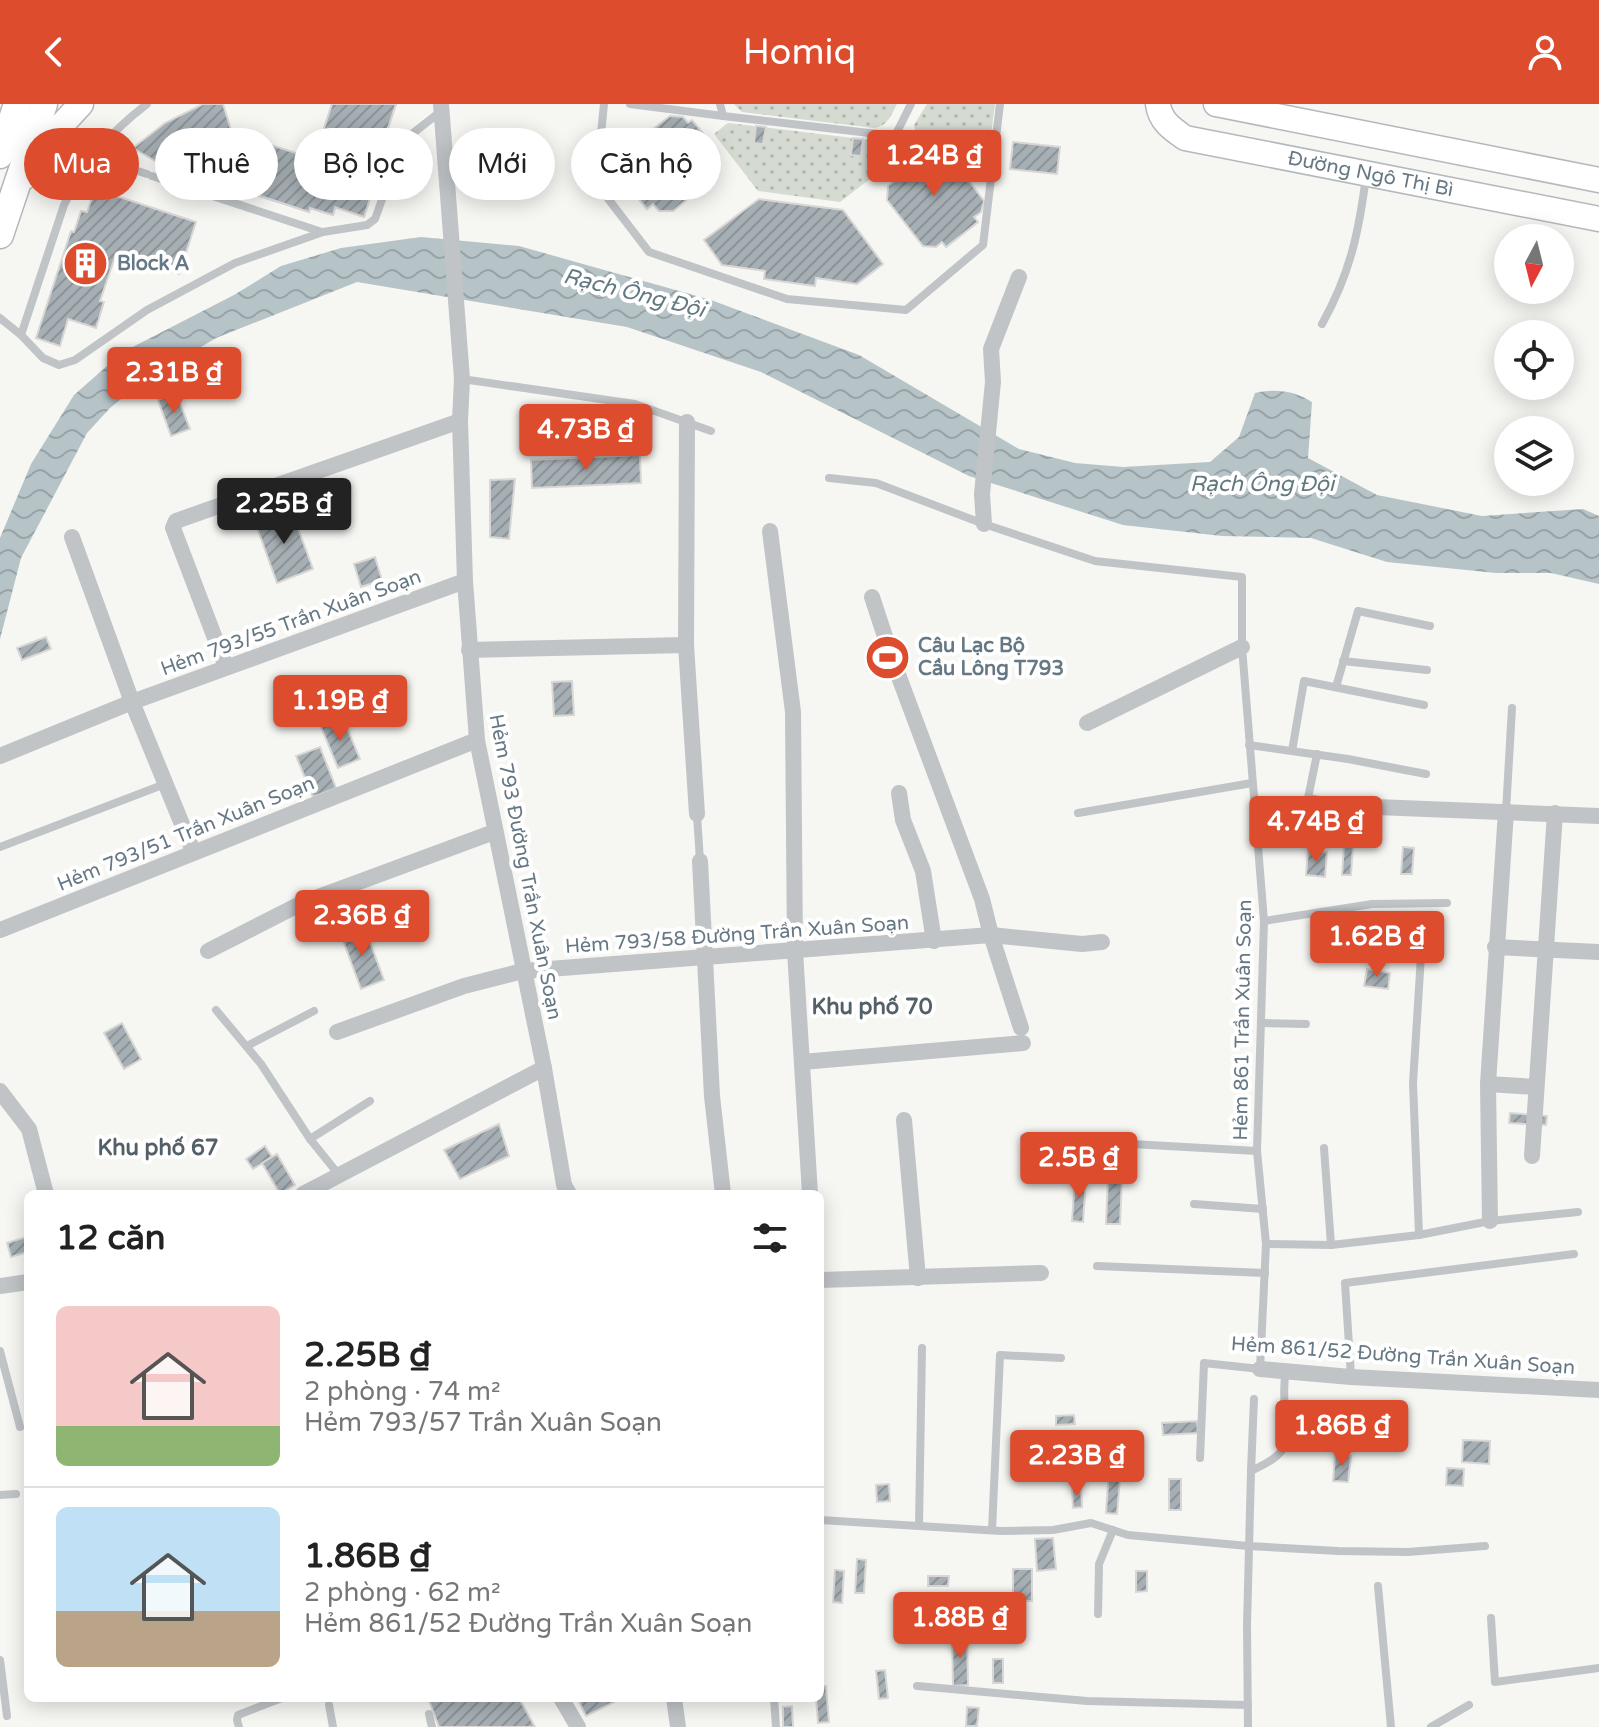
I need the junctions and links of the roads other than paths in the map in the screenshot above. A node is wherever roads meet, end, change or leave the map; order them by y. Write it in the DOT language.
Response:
graph roads {
  1 [pos="17,104"];
  2 [pos="44,104"];
  3 [pos="81,104"];
  4 [pos="147,104"];
  5 [pos="604,104"];
  6 [pos="630,104"];
  7 [pos="720,104"];
  8 [pos="911,104"];
  9 [pos="1000,104"];
  10 [pos="1158,104"];
  11 [pos="1216,104"];
  12 [pos="440,108"];
  13 [pos="723,116"];
  14 [pos="118,128"];
  15 [pos="895,136"];
  16 [pos="1425,145"];
  17 [pos="994,149"];
  18 [pos="0,155"];
  19 [pos="139,172"];
  20 [pos="1366,175"];
  21 [pos="1599,180"];
  22 [pos="1419,186"];
  23 [pos="12,200"];
  24 [pos="67,200"];
  25 [pos="1599,219"];
  26 [pos="323,232"];
  27 [pos="0,235"];
  28 [pos="1019,277"];
  29 [pos="0,318"];
  30 [pos="1322,324"];
  31 [pos="21,335"];
  32 [pos="462,379"];
  33 [pos="460,421"];
  34 [pos="687,422"];
  35 [pos="711,431"];
  36 [pos="829,478"];
  37 [pos="984,524"];
  38 [pos="770,531"];
  39 [pos="72,537"];
  40 [pos="465,581"];
  41 [pos="872,597"];
  42 [pos="1430,626"];
  43 [pos="686,645"];
  44 [pos="1242,647"];
  45 [pos="469,650"];
  46 [pos="1343,661"];
  47 [pos="226,667"];
  48 [pos="1427,670"];
  49 [pos="1336,687"];
  50 [pos="132,702"];
  51 [pos="1424,705"];
  52 [pos="1512,708"];
  53 [pos="1087,723"];
  54 [pos="477,740"];
  55 [pos="1249,745"];
  56 [pos="1292,751"];
  57 [pos="1317,754"];
  58 [pos="0,756"];
  59 [pos="1426,774"];
  60 [pos="1252,783"];
  61 [pos="165,784"];
  62 [pos="899,793"];
  63 [pos="1351,806"];
  64 [pos="1506,811"];
  65 [pos="1078,813"];
  66 [pos="1555,813"];
  67 [pos="697,814"];
  68 [pos="1599,816"];
  69 [pos="494,832"];
  70 [pos="0,847"];
  71 [pos="193,851"];
  72 [pos="700,861"];
  73 [pos="1447,903"];
  74 [pos="1264,921"];
  75 [pos="1423,924"];
  76 [pos="0,930"];
  77 [pos="991,935"];
  78 [pos="934,941"];
  79 [pos="1102,942"];
  80 [pos="1495,947"];
  81 [pos="1545,949"];
  82 [pos="208,951"];
  83 [pos="795,951"];
  84 [pos="1599,952"];
  85 [pos="706,958"];
  86 [pos="523,971"];
  87 [pos="216,1010"];
  88 [pos="314,1011"];
  89 [pos="1263,1023"];
  90 [pos="1306,1024"];
  91 [pos="337,1032"];
  92 [pos="247,1046"];
  93 [pos="802,1062"];
  94 [pos="544,1068"];
  95 [pos="1488,1084"];
  96 [pos="1536,1087"];
  97 [pos="0,1091"];
  98 [pos="370,1101"];
  99 [pos="904,1120"];
  100 [pos="1024,1138"];
  101 [pos="310,1139"];
  102 [pos="1324,1148"];
  103 [pos="1257,1151"];
  104 [pos="1532,1156"];
  105 [pos="339,1175"];
  106 [pos="45,1190"];
  107 [pos="311,1190"];
  108 [pos="567,1190"];
  109 [pos="723,1190"];
  110 [pos="810,1190"];
  111 [pos="1194,1204"];
  112 [pos="1263,1209"];
  113 [pos="1578,1212"];
  114 [pos="1490,1221"];
  115 [pos="1419,1235"];
  116 [pos="1266,1244"];
  117 [pos="1331,1245"];
  118 [pos="1574,1254"];
  119 [pos="1097,1266"];
  120 [pos="1041,1273"];
  121 [pos="1265,1273"];
  122 [pos="918,1278"];
  123 [pos="824,1280"];
  124 [pos="24,1283"];
  125 [pos="0,1286"];
  126 [pos="922,1348"];
  127 [pos="0,1351"];
  128 [pos="1061,1358"];
  129 [pos="1260,1369"];
  130 [pos="1285,1371"];
  131 [pos="1351,1377"];
  132 [pos="4,1386"];
  133 [pos="1599,1390"];
  134 [pos="1254,1399"];
  135 [pos="20,1427"];
  136 [pos="1200,1458"];
  137 [pos="1251,1471"];
  138 [pos="16,1494"];
  139 [pos="0,1495"];
  140 [pos="824,1520"];
  141 [pos="919,1525"];
  142 [pos="992,1530"];
  143 [pos="1113,1530"];
  144 [pos="1248,1546"];
  145 [pos="1485,1546"];
  146 [pos="1378,1586"];
  147 [pos="1098,1614"];
  148 [pos="1491,1618"];
  149 [pos="0,1660"];
  150 [pos="1599,1668"];
  151 [pos="917,1686"];
  152 [pos="272,1702"];
  153 [pos="563,1702"];
  154 [pos="675,1702"];
  155 [pos="774,1702"];
  156 [pos="329,1705"];
  157 [pos="1248,1705"];
  158 [pos="1469,1705"];
  159 [pos="429,1714"];
  160 [pos="7,1716"];
  161 [pos="239,1727"];
  162 [pos="333,1727"];
  163 [pos="432,1727"];
  164 [pos="578,1727"];
  165 [pos="678,1727"];
  166 [pos="776,1727"];
  167 [pos="1248,1727"];
  168 [pos="1391,1727"];
  169 [pos="1431,1727"];
  1 -- 18 [label="main road"];
  2 -- 23 [label="main road"];
  3 -- 23 [label="street"];
  4 -- 14 [label="lane"];
  5 -- 17 [label="lane"];
  6 -- 13 [label="lane"];
  7 -- 13 [label="lane"];
  8 -- 15 [label="lane"];
  9 -- 17 [label="lane"];
  10 -- 20 [label="street, Đường Ngô Thị Bì"];
  11 -- 16 [label="street, Đường Ngô Thị Bì"];
  12 -- 26 [label="lane"];
  12 -- 32 [label="street, Hẻm 793 Đường Trần Xuân Soạn"];
  13 -- 15 [label="lane"];
  15 -- 17 [label="lane"];
  16 -- 21 [label="street, Đường Ngô Thị Bì"];
  16 -- 22 [label="street"];
  19 -- 26 [label="lane"];
  20 -- 22 [label="street, Đường Ngô Thị Bì"];
  20 -- 30 [label="lane"];
  22 -- 25 [label="street, Đường Ngô Thị Bì"];
  23 -- 27 [label="main road"];
  24 -- 31 [label="lane"];
  26 -- 31 [label="lane"];
  28 -- 37 [label="street"];
  29 -- 31 [label="lane"];
  32 -- 33 [label="street, Hẻm 793 Đường Trần Xuân Soạn"];
  32 -- 34 [label="lane"];
  33 -- 40 [label="street, Hẻm 793 Đường Trần Xuân Soạn"];
  33 -- 47 [label="street"];
  34 -- 35 [label="lane"];
  34 -- 43 [label="street"];
  36 -- 37 [label="lane"];
  37 -- 44 [label="lane, Hẻm 861 Trần Xuân Soạn"];
  38 -- 83 [label="street"];
  39 -- 50 [label="street"];
  40 -- 45 [label="street, Hẻm 793 Đường Trần Xuân Soạn"];
  40 -- 47 [label="street, Hẻm 793/55 Trần Xuân Soạn"];
  41 -- 77 [label="street"];
  42 -- 46 [label="lane"];
  43 -- 45 [label="street"];
  43 -- 67 [label="street"];
  44 -- 53 [label="street"];
  44 -- 55 [label="lane, Hẻm 861 Trần Xuân Soạn"];
  45 -- 54 [label="street, Hẻm 793 Đường Trần Xuân Soạn"];
  46 -- 48 [label="lane"];
  46 -- 49 [label="lane"];
  47 -- 50 [label="street, Hẻm 793/55 Trần Xuân Soạn"];
  49 -- 51 [label="lane"];
  49 -- 56 [label="lane"];
  50 -- 58 [label="street, Hẻm 793/55 Trần Xuân Soạn"];
  50 -- 61 [label="street"];
  52 -- 64 [label="lane"];
  54 -- 69 [label="street, Hẻm 793 Đường Trần Xuân Soạn"];
  54 -- 71 [label="street, Hẻm 793/51 Trần Xuân Soạn"];
  55 -- 56 [label="lane"];
  55 -- 60 [label="lane, Hẻm 861 Trần Xuân Soạn"];
  56 -- 57 [label="lane"];
  57 -- 59 [label="lane"];
  57 -- 63 [label="lane"];
  60 -- 65 [label="lane"];
  60 -- 74 [label="lane, Hẻm 861 Trần Xuân Soạn"];
  61 -- 70 [label="lane"];
  61 -- 71 [label="street"];
  62 -- 78 [label="street"];
  63 -- 64 [label="street"];
  64 -- 66 [label="street"];
  64 -- 80 [label="street"];
  66 -- 68 [label="street"];
  66 -- 81 [label="street"];
  67 -- 72 [label="lane"];
  69 -- 82 [label="street"];
  69 -- 86 [label="street, Hẻm 793 Đường Trần Xuân Soạn"];
  71 -- 76 [label="street, Hẻm 793/51 Trần Xuân Soạn"];
  72 -- 85 [label="street"];
  73 -- 74 [label="lane"];
  74 -- 89 [label="lane, Hẻm 861 Trần Xuân Soạn"];
  75 -- 115 [label="lane"];
  77 -- 78 [label="street, Hẻm 793/58 Đường Trần Xuân Soạn"];
  77 -- 79 [label="street, Hẻm 793/58 Đường Trần Xuân Soạn"];
  77 -- 93 [label="street"];
  78 -- 83 [label="street, Hẻm 793/58 Đường Trần Xuân Soạn"];
  80 -- 81 [label="street"];
  80 -- 95 [label="street"];
  81 -- 84 [label="street"];
  81 -- 96 [label="street"];
  83 -- 85 [label="street, Hẻm 793/58 Đường Trần Xuân Soạn"];
  83 -- 93 [label="street"];
  85 -- 86 [label="street, Hẻm 793/58 Đường Trần Xuân Soạn"];
  85 -- 109 [label="street"];
  86 -- 91 [label="street, Hẻm 793/58 Đường Trần Xuân Soạn"];
  86 -- 94 [label="street, Hẻm 793 Đường Trần Xuân Soạn"];
  87 -- 92 [label="lane"];
  88 -- 92 [label="lane"];
  89 -- 90 [label="lane"];
  89 -- 103 [label="lane, Hẻm 861 Trần Xuân Soạn"];
  92 -- 101 [label="lane"];
  93 -- 110 [label="street"];
  94 -- 105 [label="street"];
  94 -- 108 [label="street, Hẻm 793 Đường Trần Xuân Soạn"];
  95 -- 96 [label="street"];
  95 -- 114 [label="street"];
  96 -- 104 [label="street"];
  97 -- 106 [label="street"];
  98 -- 101 [label="lane"];
  99 -- 122 [label="street"];
  100 -- 103 [label="lane"];
  101 -- 105 [label="lane"];
  102 -- 117 [label="lane"];
  103 -- 112 [label="lane, Hẻm 861 Trần Xuân Soạn"];
  105 -- 107 [label="street"];
  111 -- 112 [label="lane"];
  112 -- 116 [label="lane, Hẻm 861 Trần Xuân Soạn"];
  113 -- 114 [label="lane"];
  114 -- 115 [label="lane"];
  115 -- 117 [label="lane"];
  116 -- 117 [label="lane"];
  116 -- 121 [label="lane, Hẻm 861 Trần Xuân Soạn"];
  118 -- 131 [label="lane"];
  119 -- 121 [label="lane"];
  120 -- 122 [label="street"];
  121 -- 129 [label="lane, Hẻm 861 Trần Xuân Soạn"];
  122 -- 123 [label="street"];
  124 -- 125 [label="street"];
  126 -- 141 [label="lane"];
  127 -- 132 [label="lane"];
  128 -- 142 [label="lane"];
  129 -- 130 [label="street, Hẻm 861/52 Đường Trần Xuân Soạn"];
  129 -- 136 [label="lane, Hẻm 861/52 Đường Trần Xuân Soạn"];
  130 -- 131 [label="street, Hẻm 861/52 Đường Trần Xuân Soạn"];
  130 -- 137 [label="lane"];
  131 -- 133 [label="street, Hẻm 861/52 Đường Trần Xuân Soạn"];
  132 -- 135 [label="lane"];
  134 -- 137 [label="lane"];
  137 -- 144 [label="lane"];
  138 -- 139 [label="lane"];
  140 -- 141 [label="lane"];
  141 -- 142 [label="lane"];
  142 -- 143 [label="lane"];
  143 -- 144 [label="lane"];
  143 -- 147 [label="lane"];
  144 -- 145 [label="lane"];
  144 -- 157 [label="lane"];
  146 -- 168 [label="lane"];
  148 -- 150 [label="lane"];
  149 -- 160 [label="lane"];
  151 -- 157 [label="lane"];
  152 -- 161 [label="lane"];
  153 -- 164 [label="street"];
  154 -- 165 [label="street"];
  155 -- 166 [label="lane"];
  156 -- 162 [label="lane"];
  157 -- 167 [label="lane"];
  158 -- 169 [label="lane"];
  159 -- 163 [label="lane"];
}
